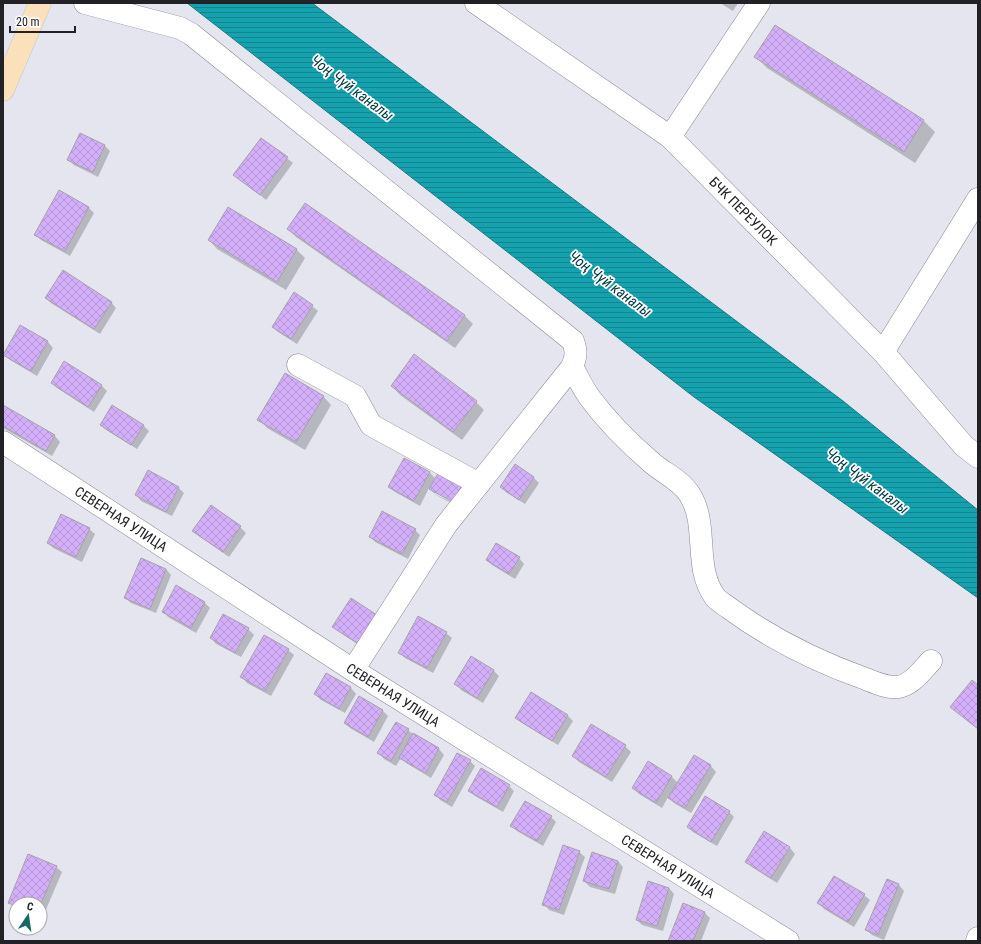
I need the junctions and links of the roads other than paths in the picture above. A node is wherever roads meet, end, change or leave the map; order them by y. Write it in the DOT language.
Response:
graph roads {
  1 [pos="40,3"];
  2 [pos="85,3"];
  3 [pos="476,3"];
  4 [pos="759,3"];
  5 [pos="3,90"];
  6 [pos="670,137"];
  7 [pos="978,199"];
  8 [pos="883,352"];
  9 [pos="298,365"];
  10 [pos="572,367"];
  11 [pos="3,442"];
  12 [pos="978,457"];
  13 [pos="479,484"];
  14 [pos="931,661"];
  15 [pos="352,670"];
  16 [pos="978,938"];
  17 [pos="788,941"];
  18 [pos="977,941"];
  1 -- 5 [label="main road"];
  2 -- 10 [label="street"];
  3 -- 6 [label="street, БЧК ПЕРЕУЛОК"];
  4 -- 6 [label="street"];
  6 -- 8 [label="street, БЧК ПЕРЕУЛОК"];
  7 -- 8 [label="street"];
  8 -- 12 [label="street, БЧК ПЕРЕУЛОК"];
  9 -- 13 [label="street"];
  10 -- 13 [label="street"];
  10 -- 14 [label="street"];
  11 -- 15 [label="street, СЕВЕРНАЯ УЛИЦА"];
  13 -- 15 [label="street"];
  15 -- 17 [label="street, СЕВЕРНАЯ УЛИЦА"];
  16 -- 18 [label="street"];
}
